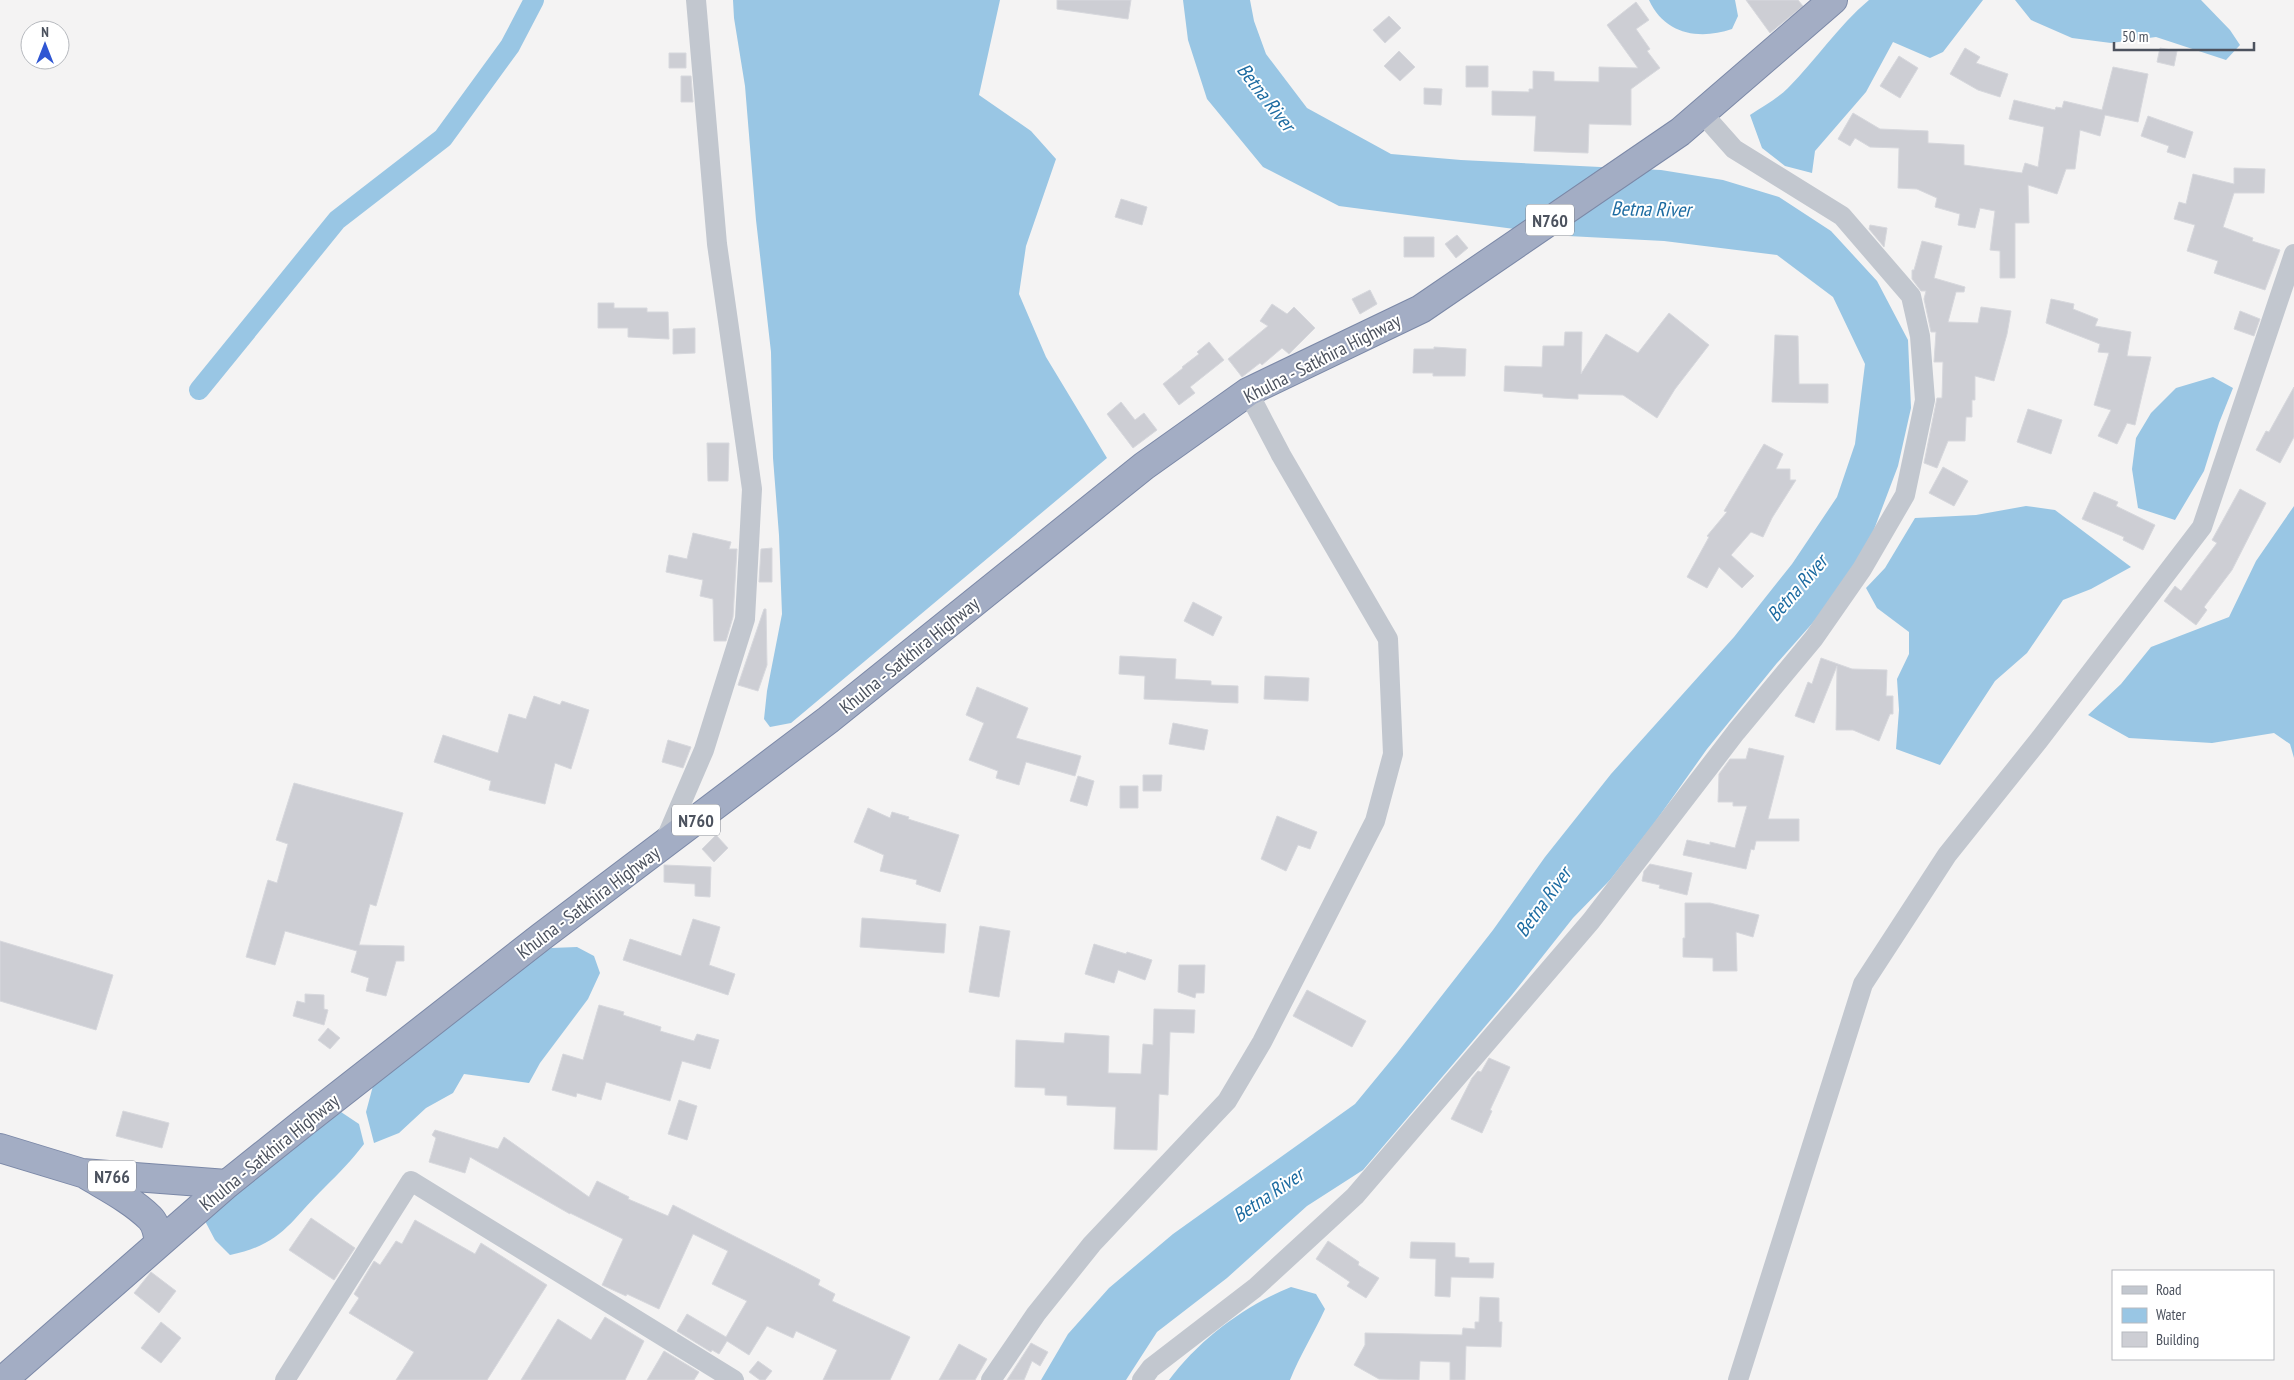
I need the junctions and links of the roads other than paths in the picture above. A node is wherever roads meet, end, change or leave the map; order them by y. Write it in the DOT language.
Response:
graph roads {
  1 [pos="696,0"];
  2 [pos="1833,0"];
  3 [pos="1702,113"];
  4 [pos="2294,254"];
  5 [pos="1248,392"];
  6 [pos="664,844"];
  7 [pos="0,1148"];
  8 [pos="82,1173"];
  9 [pos="227,1184"];
  10 [pos="159,1243"];
  11 [pos="3,1380"];
  12 [pos="285,1380"];
  13 [pos="734,1380"];
  14 [pos="991,1380"];
  15 [pos="1142,1380"];
  16 [pos="1738,1380"];
  1 -- 6 [label="street"];
  2 -- 3 [label="highway, N760"];
  3 -- 5 [label="highway, Khulna - Satkhira Highway / N760"];
  3 -- 15 [label="street"];
  4 -- 16 [label="street"];
  5 -- 6 [label="highway, Khulna - Satkhira Highway / N760"];
  5 -- 14 [label="street"];
  6 -- 9 [label="highway, Khulna - Satkhira Highway / N760"];
  7 -- 8 [label="highway, N766"];
  8 -- 9 [label="highway, N766"];
  8 -- 10 [label="highway"];
  9 -- 10 [label="highway, Khulna - Satkhira Highway / N760"];
  10 -- 11 [label="highway, Khulna - Satkhira Highway / N760"];
  12 -- 13 [label="street"];
}
